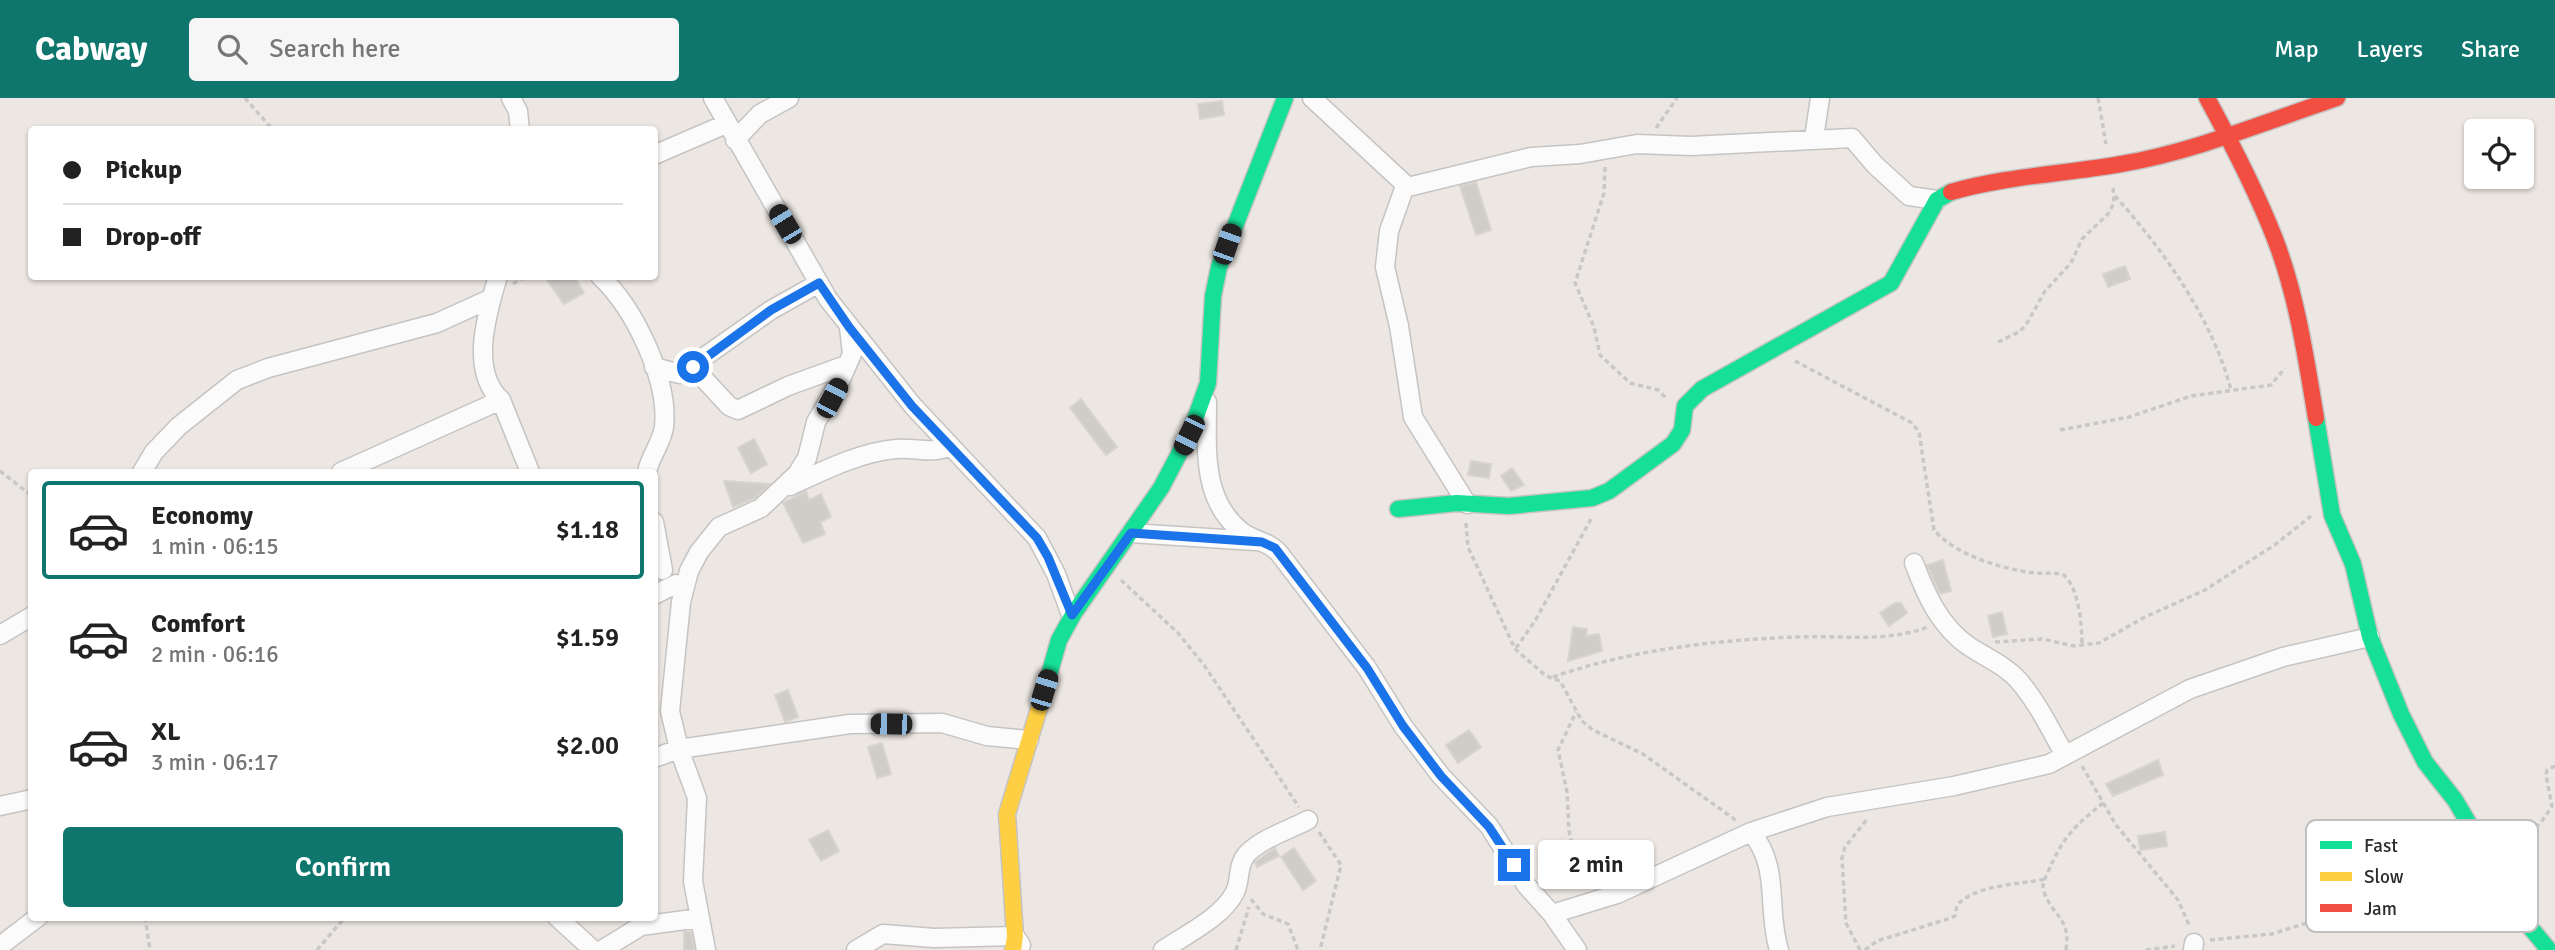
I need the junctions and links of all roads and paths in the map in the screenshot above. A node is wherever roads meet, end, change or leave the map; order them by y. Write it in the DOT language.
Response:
graph roads {
  1 [pos="244,98"];
  2 [pos="511,98"];
  3 [pos="713,98"];
  4 [pos="789,98"];
  5 [pos="1312,98"];
  6 [pos="1676,98"];
  7 [pos="1821,98"];
  8 [pos="2098,98"];
  9 [pos="2207,98"];
  10 [pos="2337,98"];
  11 [pos="1285,99"];
  12 [pos="726,124"];
  13 [pos="269,126"];
  14 [pos="520,126"];
  15 [pos="2228,135"];
  16 [pos="1814,138"];
  17 [pos="735,140"];
  18 [pos="1644,145"];
  19 [pos="1605,149"];
  20 [pos="658,153"];
  21 [pos="2109,166"];
  22 [pos="1405,186"];
  23 [pos="2114,194"];
  24 [pos="1937,201"];
  25 [pos="497,280"];
  26 [pos="604,280"];
  27 [pos="819,283"];
  28 [pos="492,298"];
  29 [pos="849,327"];
  30 [pos="1998,342"];
  31 [pos="1774,350"];
  32 [pos="2305,351"];
  33 [pos="846,365"];
  34 [pos="654,367"];
  35 [pos="693,367"];
  36 [pos="1208,384"];
  37 [pos="2231,390"];
  38 [pos="501,400"];
  39 [pos="1683,414"];
  40 [pos="2060,430"];
  41 [pos="950,446"];
  42 [pos="144,469"];
  43 [pos="348,469"];
  44 [pos="529,469"];
  45 [pos="648,469"];
  46 [pos="0,471"];
  47 [pos="783,489"];
  48 [pos="1609,491"];
  49 [pos="28,493"];
  50 [pos="2329,501"];
  51 [pos="1468,504"];
  52 [pos="1398,509"];
  53 [pos="1131,533"];
  54 [pos="1262,542"];
  55 [pos="1914,563"];
  56 [pos="659,566"];
  57 [pos="1107,566"];
  58 [pos="680,588"];
  59 [pos="658,594"];
  60 [pos="1072,615"];
  61 [pos="28,618"];
  62 [pos="1943,621"];
  63 [pos="0,635"];
  64 [pos="2370,637"];
  65 [pos="2082,645"];
  66 [pos="1968,646"];
  67 [pos="1515,649"];
  68 [pos="1551,678"];
  69 [pos="1576,712"];
  70 [pos="1029,740"];
  71 [pos="679,749"];
  72 [pos="2068,754"];
  73 [pos="658,757"];
  74 [pos="2555,766"];
  75 [pos="1879,799"];
  76 [pos="28,800"];
  77 [pos="2104,802"];
  78 [pos="0,806"];
  79 [pos="1308,820"];
  80 [pos="2467,820"];
  81 [pos="2538,827"];
  82 [pos="1751,832"];
  83 [pos="2045,878"];
  84 [pos="1526,885"];
  85 [pos="1552,914"];
  86 [pos="700,918"];
  87 [pos="33,921"];
  88 [pos="146,921"];
  89 [pos="342,921"];
  90 [pos="561,921"];
  91 [pos="2306,923"];
  92 [pos="2534,932"];
  93 [pos="1017,945"];
  94 [pos="0,946"];
  95 [pos="2194,946"];
  96 [pos="150,950"];
  97 [pos="317,950"];
  98 [pos="593,950"];
  99 [pos="603,950"];
  100 [pos="706,950"];
  101 [pos="856,950"];
  102 [pos="1163,950"];
  103 [pos="1236,950"];
  104 [pos="1298,950"];
  105 [pos="1320,950"];
  106 [pos="1577,950"];
  107 [pos="1779,950"];
  108 [pos="1862,950"];
  109 [pos="2066,950"];
  110 [pos="2146,950"];
  111 [pos="2549,950"];
  1 -- 13 [label="path"];
  2 -- 14 [label="street"];
  3 -- 12 [label="street"];
  4 -- 17 [label="street"];
  5 -- 22 [label="street"];
  6 -- 18 [label="path"];
  7 -- 16 [label="street"];
  8 -- 21 [label="path"];
  9 -- 15 [label="street"];
  10 -- 15 [label="street"];
  11 -- 36 [label="street"];
  12 -- 17 [label="street"];
  12 -- 20 [label="street"];
  15 -- 21 [label="street"];
  15 -- 32 [label="street"];
  16 -- 18 [label="street"];
  16 -- 24 [label="street"];
  17 -- 27 [label="street"];
  18 -- 19 [label="street"];
  19 -- 22 [label="street"];
  19 -- 39 [label="path"];
  21 -- 23 [label="path"];
  21 -- 24 [label="street"];
  22 -- 51 [label="street"];
  23 -- 30 [label="path"];
  23 -- 37 [label="path"];
  24 -- 31 [label="street"];
  25 -- 28 [label="street"];
  26 -- 34 [label="street"];
  27 -- 29 [label="street"];
  27 -- 35 [label="street"];
  28 -- 38 [label="street"];
  28 -- 42 [label="street"];
  29 -- 33 [label="street"];
  29 -- 41 [label="street"];
  31 -- 39 [label="street"];
  31 -- 65 [label="path"];
  32 -- 37 [label="path"];
  32 -- 50 [label="street"];
  33 -- 35 [label="street"];
  33 -- 47 [label="street"];
  34 -- 35 [label="street"];
  34 -- 45 [label="street"];
  36 -- 53 [label="street"];
  36 -- 54 [label="street"];
  37 -- 40 [label="path"];
  38 -- 43 [label="street"];
  38 -- 44 [label="street"];
  39 -- 48 [label="street"];
  41 -- 47 [label="street"];
  41 -- 60 [label="street"];
  46 -- 49 [label="path"];
  47 -- 58 [label="street"];
  48 -- 51 [label="street"];
  48 -- 67 [label="path"];
  50 -- 64 [label="street"];
  50 -- 65 [label="path"];
  51 -- 52 [label="street"];
  51 -- 67 [label="path"];
  53 -- 54 [label="street"];
  53 -- 57 [label="street"];
  54 -- 84 [label="street"];
  55 -- 62 [label="street"];
  56 -- 58 [label="street"];
  57 -- 60 [label="street"];
  57 -- 79 [label="path"];
  58 -- 59 [label="street"];
  58 -- 71 [label="street"];
  60 -- 70 [label="street"];
  61 -- 63 [label="street"];
  62 -- 66 [label="street"];
  62 -- 68 [label="path"];
  64 -- 72 [label="street"];
  64 -- 80 [label="street"];
  65 -- 66 [label="path"];
  66 -- 72 [label="street"];
  67 -- 68 [label="path"];
  68 -- 69 [label="path"];
  69 -- 82 [label="path"];
  69 -- 84 [label="path"];
  70 -- 71 [label="street"];
  70 -- 93 [label="street"];
  71 -- 73 [label="street"];
  71 -- 86 [label="street"];
  72 -- 75 [label="street"];
  72 -- 77 [label="path"];
  74 -- 81 [label="path"];
  75 -- 82 [label="street"];
  75 -- 108 [label="path"];
  76 -- 78 [label="street"];
  77 -- 83 [label="path"];
  77 -- 95 [label="path"];
  79 -- 102 [label="street"];
  79 -- 105 [label="path"];
  82 -- 85 [label="street"];
  82 -- 107 [label="street"];
  83 -- 108 [label="path"];
  83 -- 109 [label="path"];
  84 -- 85 [label="street"];
  85 -- 106 [label="street"];
  86 -- 99 [label="street"];
  86 -- 100 [label="street"];
  87 -- 94 [label="street"];
  88 -- 96 [label="path"];
  89 -- 97 [label="path"];
  90 -- 98 [label="street"];
  91 -- 95 [label="path"];
  92 -- 111 [label="street"];
  93 -- 101 [label="street"];
  95 -- 110 [label="path"];
  103 -- 104 [label="path"];
}
